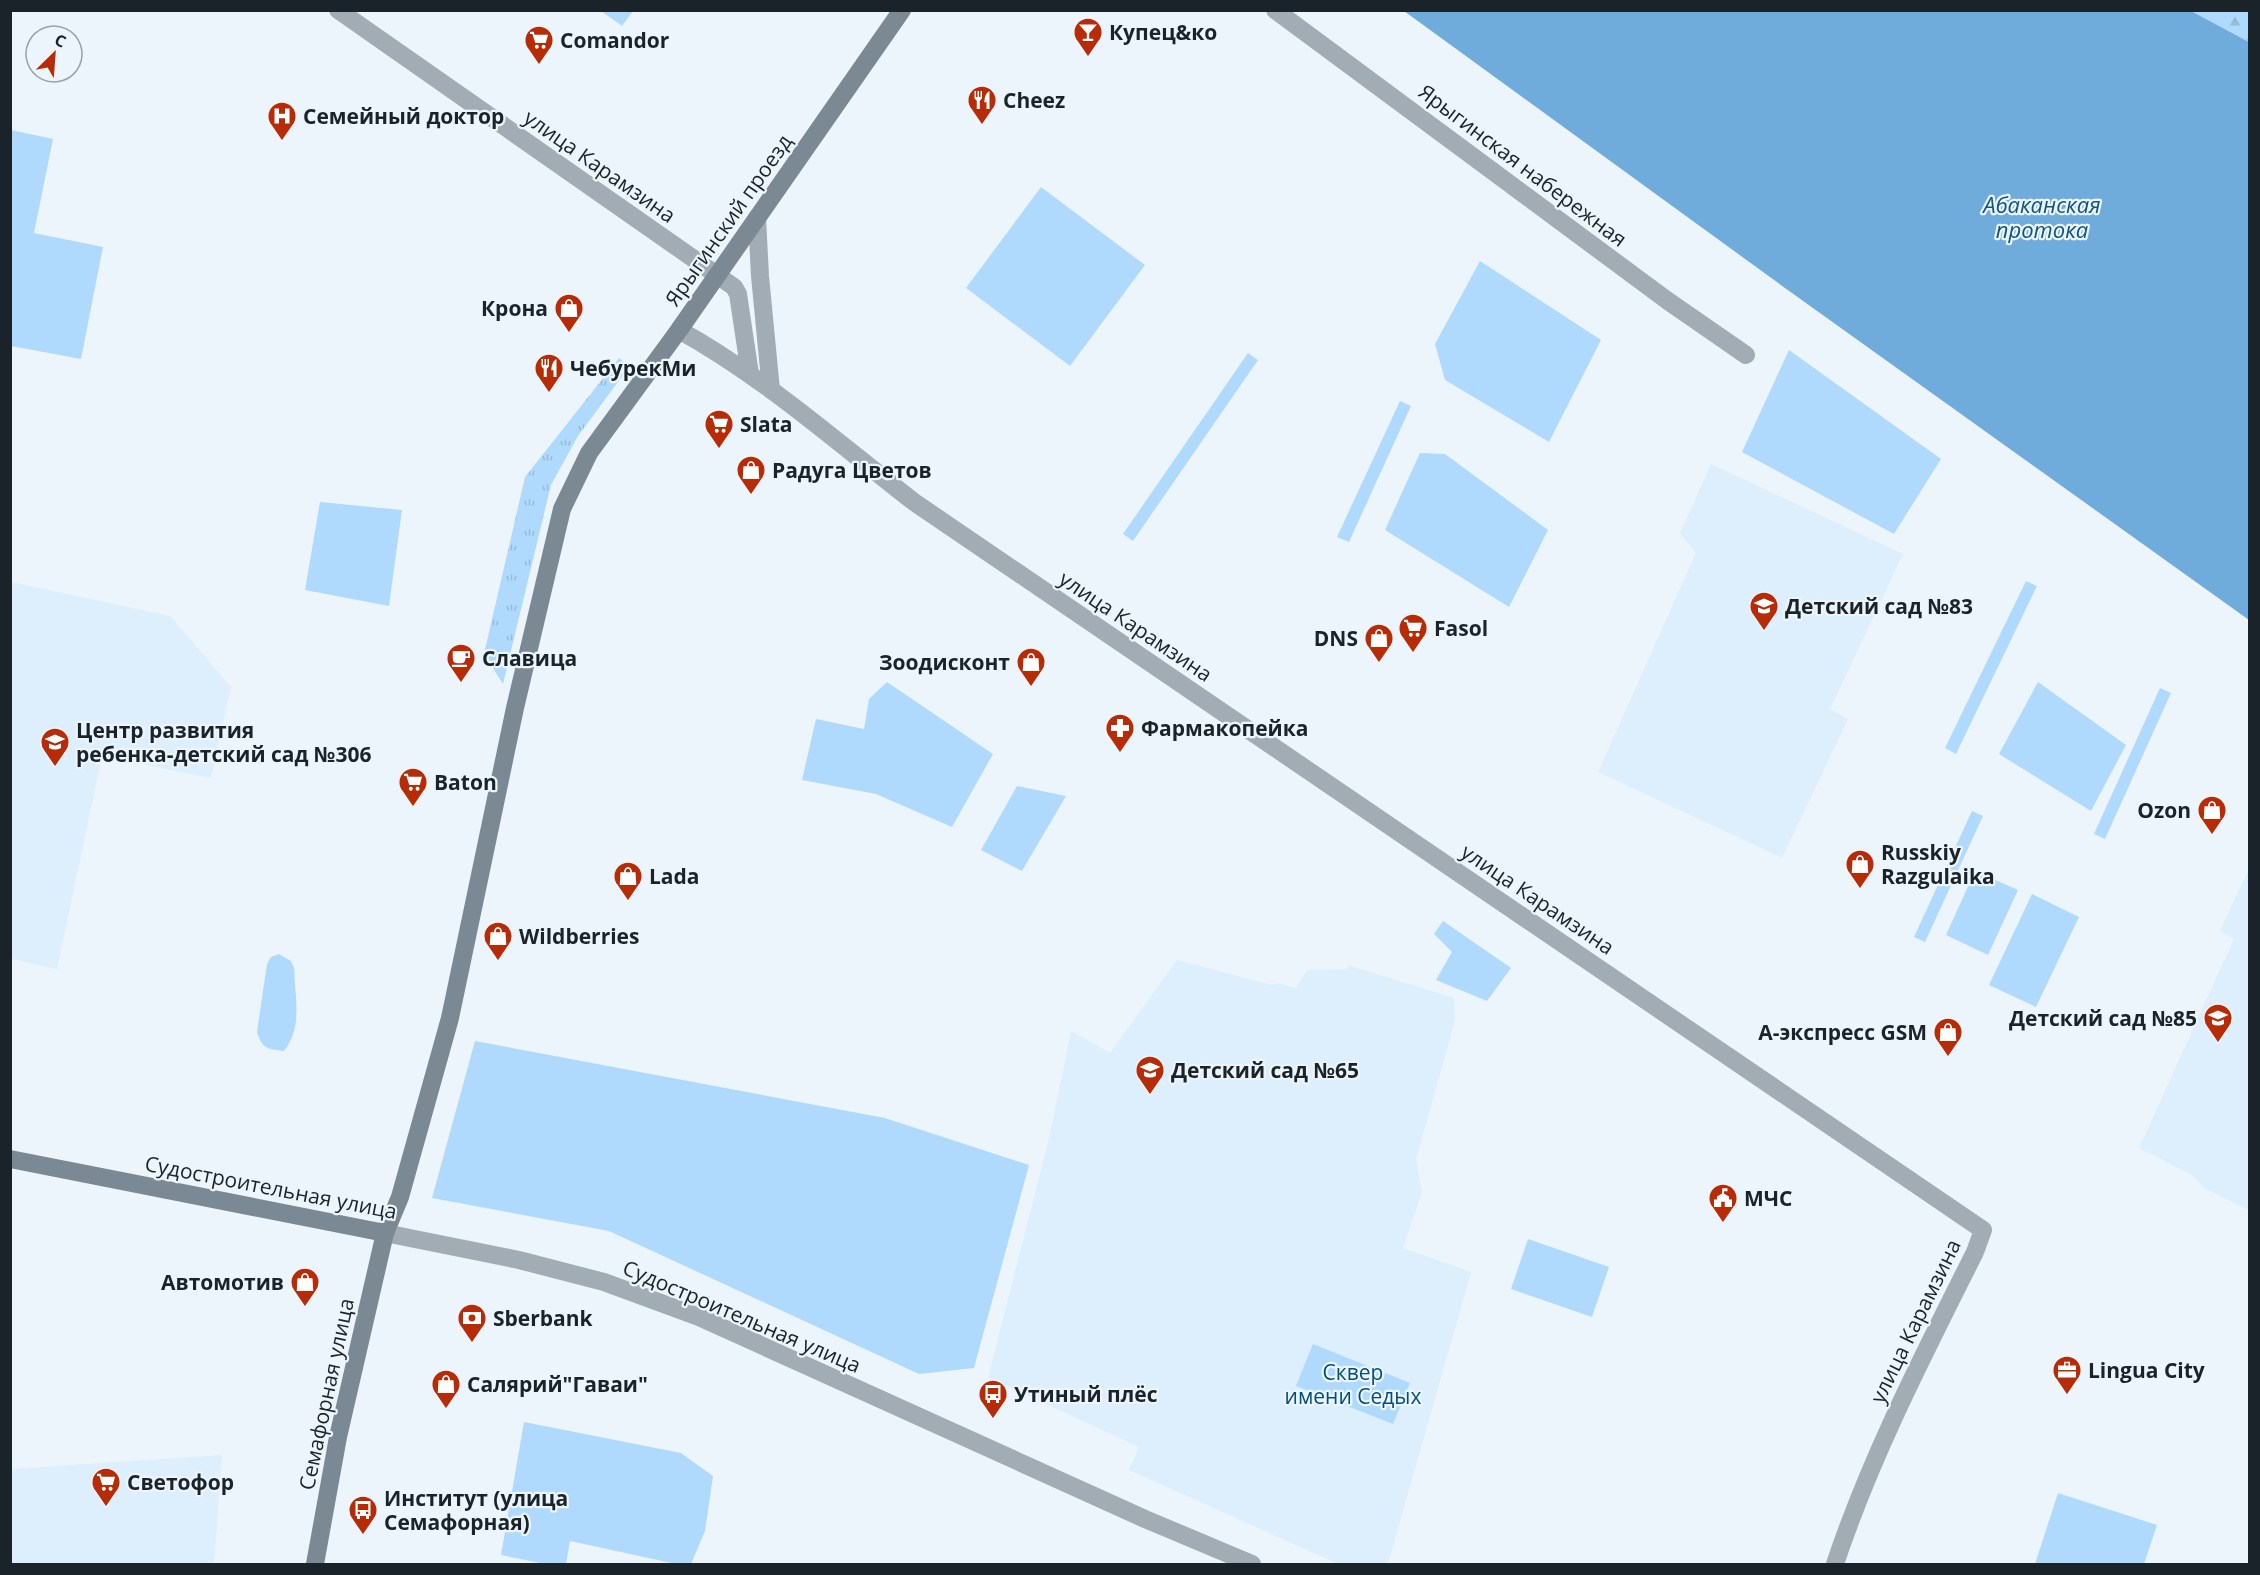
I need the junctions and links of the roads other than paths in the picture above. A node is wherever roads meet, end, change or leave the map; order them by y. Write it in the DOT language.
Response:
graph roads {
  1 [pos="338,10"];
  2 [pos="902,10"];
  3 [pos="1275,10"];
  4 [pos="757,218"];
  5 [pos="718,275"];
  6 [pos="679,330"];
  7 [pos="1746,355"];
  8 [pos="750,374"];
  9 [pos="771,390"];
  10 [pos="10,1159"];
  11 [pos="385,1233"];
  12 [pos="315,1564"];
  13 [pos="1252,1564"];
  14 [pos="1835,1564"];
  1 -- 5 [label="street, улица Карамзина"];
  2 -- 4 [label="main road, Ярыгинский проезд"];
  3 -- 7 [label="street, Ярыгинская набережная"];
  4 -- 5 [label="main road, Ярыгинский проезд"];
  4 -- 9 [label="street"];
  5 -- 6 [label="main road, Ярыгинский проезд"];
  5 -- 8 [label="street, улица Карамзина"];
  6 -- 8 [label="street"];
  6 -- 11 [label="main road, Ярыгинский проезд"];
  8 -- 9 [label="street"];
  9 -- 14 [label="street, улица Карамзина"];
  10 -- 11 [label="main road, Судостроительная улица"];
  11 -- 12 [label="main road, Семафорная улица"];
  11 -- 13 [label="street, Судостроительная улица"];
}
